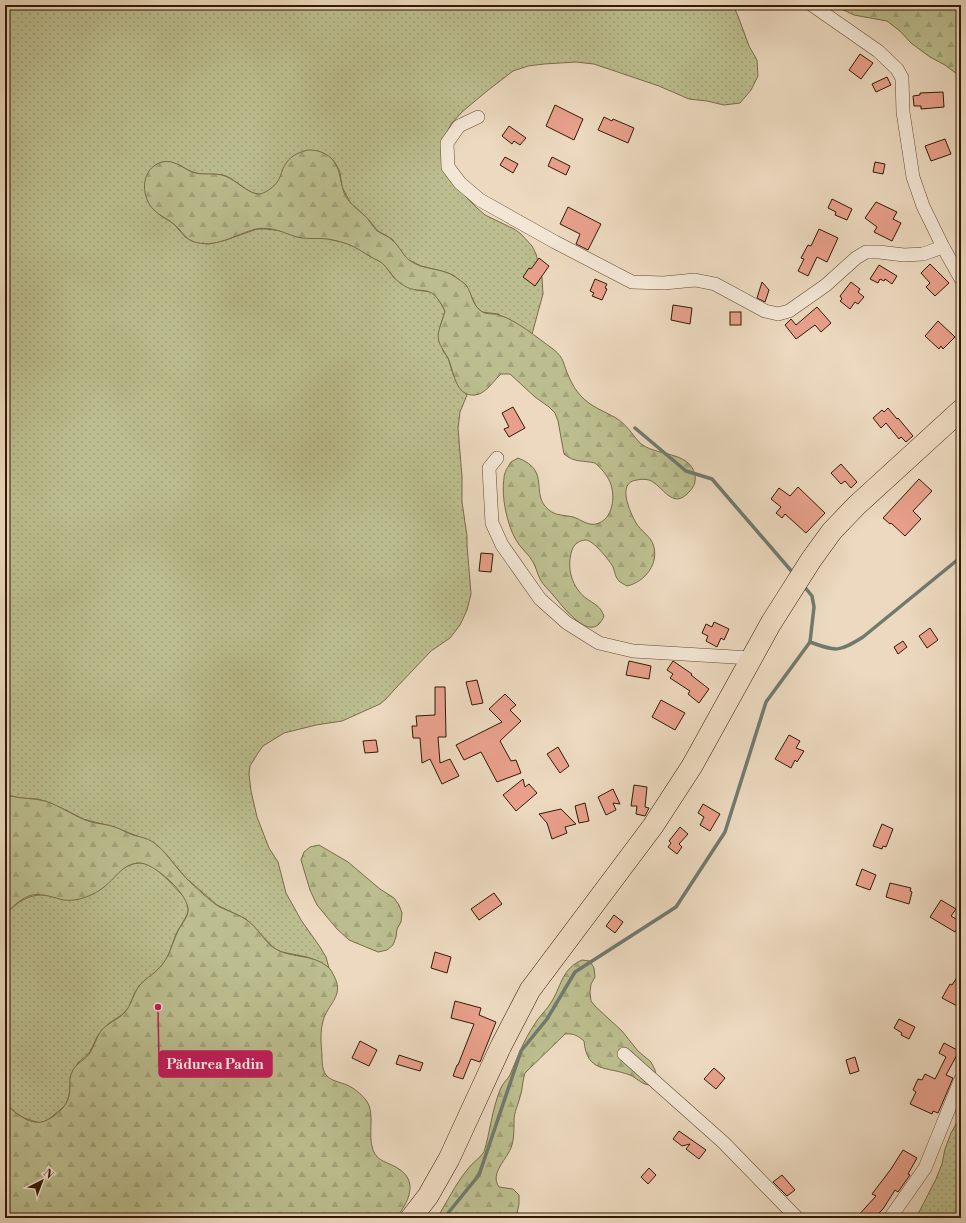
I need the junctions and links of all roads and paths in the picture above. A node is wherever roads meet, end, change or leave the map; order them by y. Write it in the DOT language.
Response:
graph roads {
  1 [pos="812,5"];
  2 [pos="478,116"];
  3 [pos="943,247"];
  4 [pos="961,278"];
  5 [pos="961,410"];
  6 [pos="961,423"];
  7 [pos="497,458"];
  8 [pos="810,570"];
  9 [pos="798,588"];
  10 [pos="751,658"];
  11 [pos="624,1054"];
  12 [pos="961,1079"];
  13 [pos="411,1218"];
  14 [pos="423,1218"];
  15 [pos="797,1218"];
  16 [pos="890,1218"];
  1 -- 3 [label="street"];
  2 -- 3 [label="street"];
  3 -- 4 [label="street"];
  5 -- 8 [label="main road"];
  6 -- 8 [label="main road"];
  7 -- 10 [label="street"];
  8 -- 9 [label="main road"];
  9 -- 10 [label="main road"];
  9 -- 14 [label="main road"];
  10 -- 13 [label="main road"];
  11 -- 15 [label="street"];
  12 -- 16 [label="street"];
}
